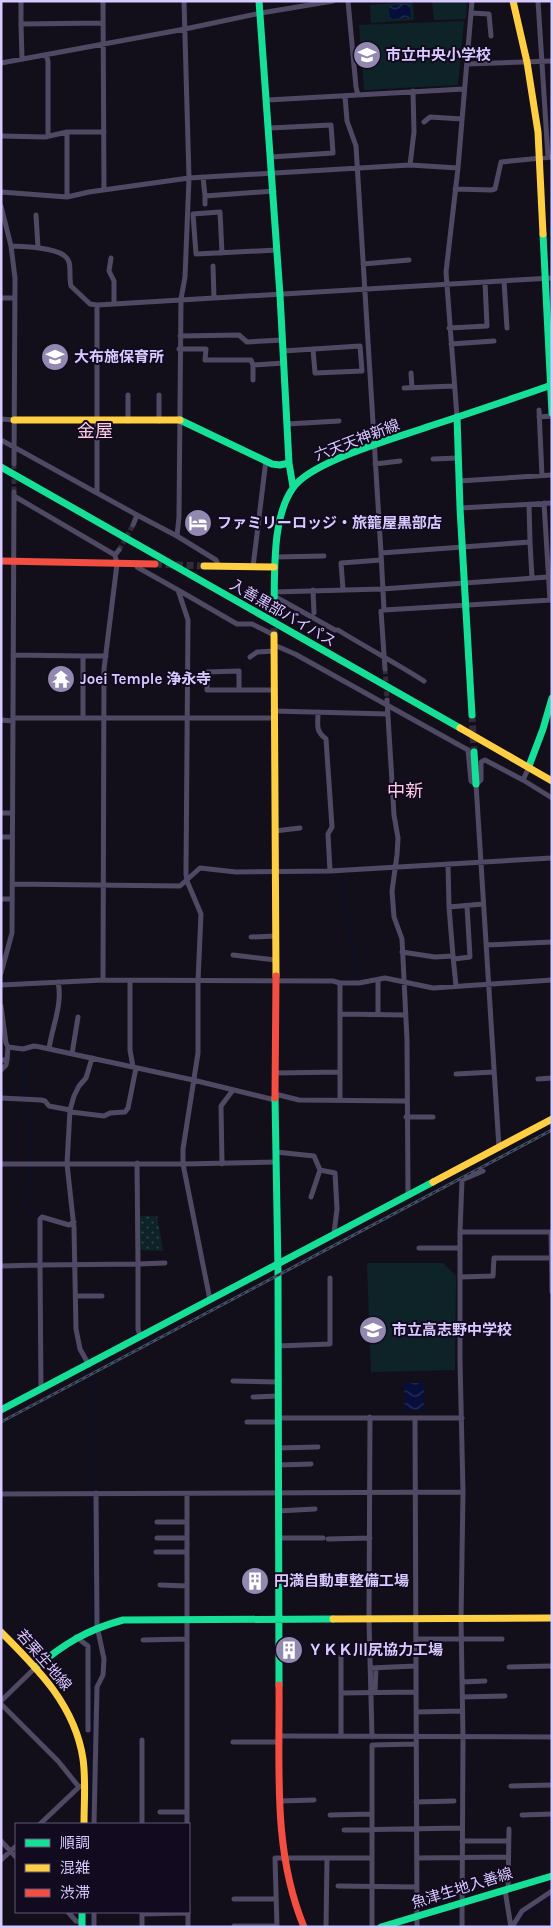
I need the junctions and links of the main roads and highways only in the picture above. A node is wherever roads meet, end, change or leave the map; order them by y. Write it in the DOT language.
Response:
graph roads {
  1 [pos="259,1"];
  2 [pos="513,1"];
  3 [pos="548,278"];
  4 [pos="551,385"];
  5 [pos="552,414"];
  6 [pos="457,417"];
  7 [pos="14,420"];
  8 [pos="289,463"];
  9 [pos="1,467"];
  10 [pos="293,487"];
  11 [pos="1,561"];
  12 [pos="155,564"];
  13 [pos="204,566"];
  14 [pos="274,567"];
  15 [pos="274,606"];
  16 [pos="274,635"];
  17 [pos="552,698"];
  18 [pos="472,715"];
  19 [pos="474,752"];
  20 [pos="529,766"];
  21 [pos="552,781"];
  22 [pos="476,784"];
  23 [pos="552,1119"];
  24 [pos="277,1264"];
  25 [pos="1,1410"];
  26 [pos="552,1618"];
  27 [pos="279,1619"];
  28 [pos="1,1632"];
  29 [pos="36,1668"];
  30 [pos="84,1823"];
  31 [pos="552,1876"];
  32 [pos="304,1927"];
  33 [pos="381,1927"];
  1 -- 8 [label="main road"];
  2 -- 3 [label="main road"];
  3 -- 4 [label="main road"];
  4 -- 5 [label="main road"];
  4 -- 6 [label="main road, 六天天神新線"];
  6 -- 10 [label="main road, 六天天神新線"];
  6 -- 18 [label="main road"];
  7 -- 8 [label="main road"];
  8 -- 10 [label="main road"];
  9 -- 20 [label="main road, 入善黒部バイパス"];
  10 -- 14 [label="main road, 六天天神新線"];
  11 -- 12 [label="main road"];
  13 -- 14 [label="main road"];
  14 -- 15 [label="main road, 六天天神新線"];
  16 -- 24 [label="main road"];
  17 -- 20 [label="main road"];
  19 -- 22 [label="main road"];
  20 -- 21 [label="main road, 入善黒部バイパス"];
  23 -- 24 [label="main road"];
  24 -- 25 [label="main road"];
  24 -- 27 [label="main road"];
  26 -- 27 [label="main road"];
  27 -- 29 [label="main road"];
  27 -- 32 [label="main road"];
  28 -- 29 [label="main road, 若栗生地線"];
  29 -- 30 [label="main road, 若栗生地線"];
  31 -- 33 [label="main road, 魚津生地入善線"];
}
